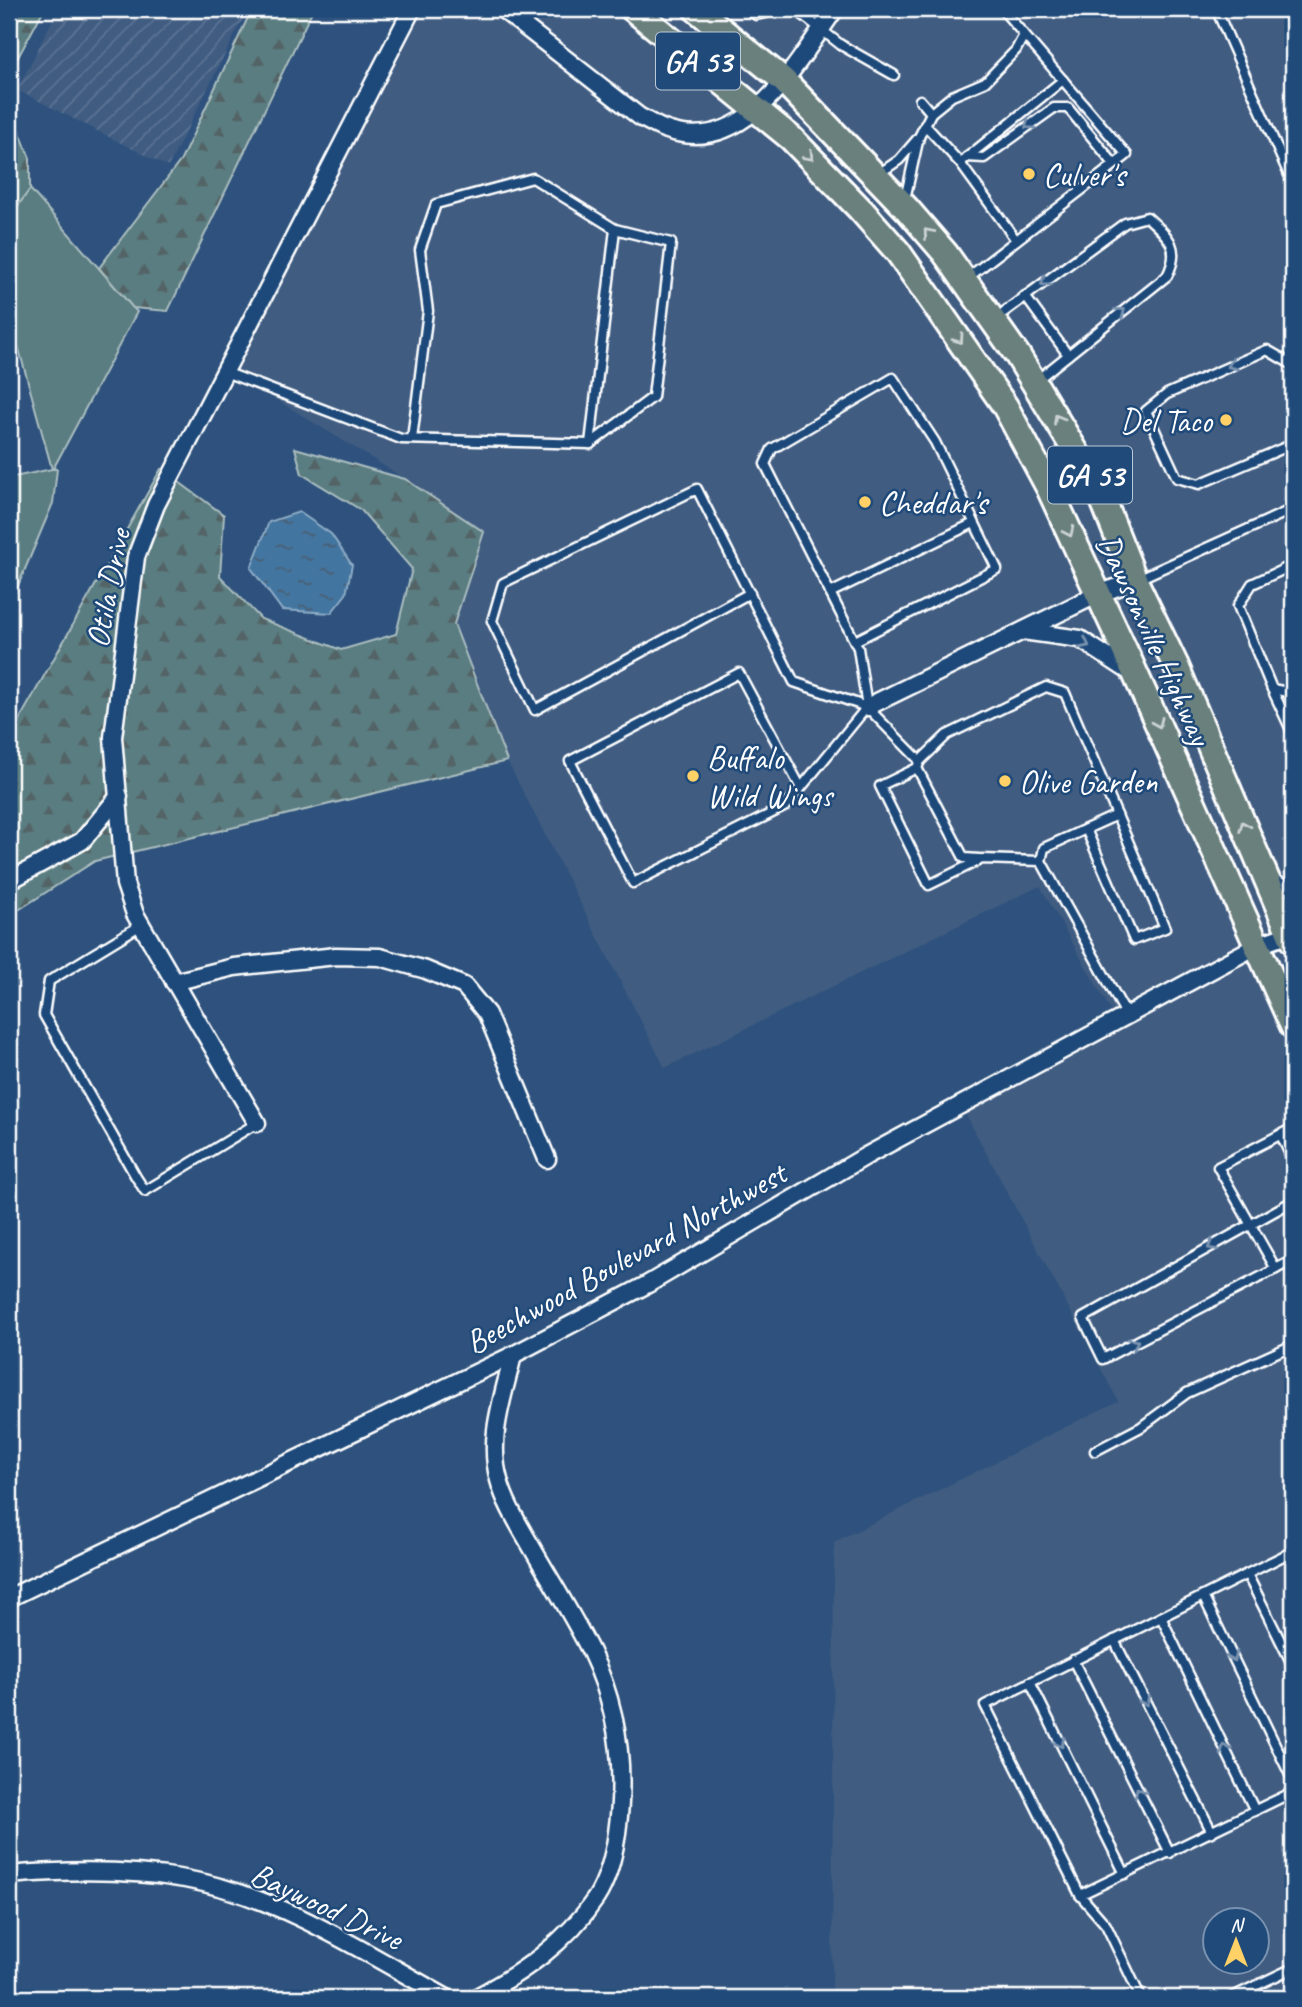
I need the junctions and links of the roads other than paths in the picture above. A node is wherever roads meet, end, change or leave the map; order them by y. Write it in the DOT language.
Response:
graph roads {
  1 [pos="412,9"];
  2 [pos="502,9"];
  3 [pos="633,9"];
  4 [pos="696,9"];
  5 [pos="748,9"];
  6 [pos="769,9"];
  7 [pos="795,9"];
  8 [pos="835,9"];
  9 [pos="1002,9"];
  10 [pos="1216,9"];
  11 [pos="820,30"];
  12 [pos="1024,35"];
  13 [pos="894,75"];
  14 [pos="783,80"];
  15 [pos="1063,80"];
  16 [pos="920,100"];
  17 [pos="758,110"];
  18 [pos="931,113"];
  19 [pos="925,125"];
  20 [pos="919,137"];
  21 [pos="963,160"];
  22 [pos="1114,164"];
  23 [pos="876,176"];
  24 [pos="1293,184"];
  25 [pos="904,205"];
  26 [pos="615,229"];
  27 [pos="1016,240"];
  28 [pos="965,280"];
  29 [pos="1025,296"];
  30 [pos="993,320"];
  31 [pos="1068,355"];
  32 [pos="1293,365"];
  33 [pos="225,372"];
  34 [pos="1035,382"];
  35 [pos="412,439"];
  36 [pos="590,444"];
  37 [pos="1293,444"];
  38 [pos="1293,509"];
  39 [pos="975,523"];
  40 [pos="1293,565"];
  41 [pos="1135,581"];
  42 [pos="750,593"];
  43 [pos="830,593"];
  44 [pos="1098,594"];
  45 [pos="1023,631"];
  46 [pos="855,641"];
  47 [pos="1138,679"];
  48 [pos="1272,690"];
  49 [pos="1293,693"];
  50 [pos="867,707"];
  51 [pos="1293,734"];
  52 [pos="918,764"];
  53 [pos="801,788"];
  54 [pos="119,796"];
  55 [pos="1117,815"];
  56 [pos="1086,829"];
  57 [pos="982,859"];
  58 [pos="1041,860"];
  59 [pos="1264,872"];
  60 [pos="9,881"];
  61 [pos="1293,890"];
  62 [pos="141,925"];
  63 [pos="1292,935"];
  64 [pos="1258,945"];
  65 [pos="174,982"];
  66 [pos="1127,1016"];
  67 [pos="1293,1026"];
  68 [pos="257,1123"];
  69 [pos="1293,1128"];
  70 [pos="1281,1135"];
  71 [pos="547,1158"];
  72 [pos="1293,1161"];
  73 [pos="1293,1201"];
  74 [pos="1251,1225"];
  75 [pos="1293,1260"];
  76 [pos="1276,1269"];
  77 [pos="1293,1345"];
  78 [pos="513,1355"];
  79 [pos="1095,1451"];
  80 [pos="1292,1554"];
  81 [pos="1247,1574"];
  82 [pos="1203,1596"];
  83 [pos="9,1598"];
  84 [pos="1161,1617"];
  85 [pos="1114,1640"];
  86 [pos="1073,1660"];
  87 [pos="1293,1666"];
  88 [pos="1030,1682"];
  89 [pos="1293,1781"];
  90 [pos="1293,1793"];
  91 [pos="1255,1811"];
  92 [pos="1212,1832"];
  93 [pos="1170,1853"];
  94 [pos="1125,1874"];
  95 [pos="9,1875"];
  96 [pos="1080,1895"];
  97 [pos="1293,1968"];
  98 [pos="447,1998"];
  99 [pos="475,1998"];
  100 [pos="1141,1998"];
  101 [pos="1230,1998"];
  1 -- 33 [label="street, Otila Drive"];
  2 -- 17 [label="street"];
  3 -- 17 [label="main road, Dawsonville Highway / GA 53"];
  4 -- 14 [label="main road, GA 53"];
  5 -- 6 [label="lane"];
  7 -- 11 [label="lane"];
  8 -- 11 [label="street"];
  9 -- 12 [label="lane"];
  10 -- 24 [label="lane"];
  11 -- 13 [label="lane"];
  11 -- 14 [label="street"];
  12 -- 15 [label="lane"];
  12 -- 18 [label="lane"];
  14 -- 17 [label="street"];
  14 -- 23 [label="main road, Dawsonville Highway / GA 53"];
  15 -- 21 [label="lane"];
  15 -- 22 [label="lane"];
  16 -- 18 [label="lane"];
  17 -- 44 [label="main road, Dawsonville Highway / GA 53, one-way"];
  18 -- 19 [label="lane"];
  19 -- 20 [label="lane"];
  19 -- 21 [label="lane"];
  20 -- 23 [label="lane"];
  20 -- 25 [label="lane"];
  22 -- 21 [label="lane, one-way"];
  21 -- 27 [label="lane"];
  22 -- 27 [label="lane"];
  23 -- 25 [label="main road, Dawsonville Highway / GA 53"];
  28 -- 25 [label="main road, Dawsonville Highway / GA 53, one-way"];
  26 -- 35 [label="lane"];
  26 -- 36 [label="lane"];
  26 -- 36 [label="lane"];
  27 -- 28 [label="lane"];
  28 -- 30 [label="main road, Dawsonville Highway / GA 53"];
  29 -- 30 [label="lane"];
  29 -- 31 [label="lane"];
  31 -- 29 [label="lane, one-way"];
  30 -- 34 [label="main road, Dawsonville Highway / GA 53"];
  31 -- 34 [label="lane"];
  32 -- 37 [label="lane, one-way"];
  33 -- 35 [label="lane"];
  33 -- 54 [label="street, Otila Drive"];
  41 -- 34 [label="main road, Dawsonville Highway / GA 53, one-way"];
  35 -- 36 [label="lane"];
  38 -- 41 [label="lane"];
  39 -- 43 [label="lane"];
  39 -- 43 [label="lane"];
  39 -- 46 [label="lane"];
  40 -- 48 [label="lane"];
  41 -- 44 [label="street"];
  59 -- 41 [label="main road, Dawsonville Highway / GA 53, one-way"];
  42 -- 42 [label="lane"];
  42 -- 50 [label="lane"];
  43 -- 46 [label="lane"];
  44 -- 45 [label="street"];
  44 -- 47 [label="main road, Dawsonville Highway / GA 53"];
  45 -- 47 [label="street, one-way"];
  45 -- 50 [label="street"];
  46 -- 50 [label="lane"];
  47 -- 64 [label="main road, Dawsonville Highway / GA 53, one-way"];
  48 -- 49 [label="lane"];
  48 -- 51 [label="lane"];
  50 -- 52 [label="lane"];
  50 -- 53 [label="lane"];
  52 -- 55 [label="lane"];
  52 -- 57 [label="lane"];
  52 -- 57 [label="lane"];
  53 -- 53 [label="lane"];
  54 -- 60 [label="street"];
  54 -- 62 [label="street, Otila Drive"];
  55 -- 56 [label="lane"];
  55 -- 56 [label="lane"];
  56 -- 58 [label="lane"];
  57 -- 58 [label="lane"];
  58 -- 66 [label="lane"];
  59 -- 61 [label="lane"];
  59 -- 63 [label="main road, Dawsonville Highway / GA 53"];
  62 -- 65 [label="street, Otila Drive"];
  62 -- 68 [label="lane"];
  63 -- 64 [label="street, Beechwood Boulevard Northwest"];
  64 -- 66 [label="street, Beechwood Boulevard Northwest"];
  64 -- 67 [label="main road, Dawsonville Highway / GA 53"];
  65 -- 68 [label="street, Otila Drive"];
  65 -- 71 [label="street"];
  66 -- 78 [label="street, Beechwood Boulevard Northwest"];
  69 -- 70 [label="lane"];
  70 -- 72 [label="lane"];
  70 -- 74 [label="lane"];
  73 -- 74 [label="lane"];
  74 -- 76 [label="lane"];
  74 -- 76 [label="lane, one-way"];
  75 -- 76 [label="lane"];
  77 -- 79 [label="lane"];
  78 -- 83 [label="street, Beechwood Boulevard Northwest"];
  78 -- 99 [label="street"];
  80 -- 81 [label="lane"];
  81 -- 82 [label="lane"];
  81 -- 87 [label="lane"];
  82 -- 84 [label="lane"];
  82 -- 89 [label="lane, one-way"];
  84 -- 85 [label="lane"];
  91 -- 84 [label="lane, one-way"];
  85 -- 86 [label="lane"];
  85 -- 92 [label="lane, one-way"];
  86 -- 88 [label="lane"];
  93 -- 86 [label="lane, one-way"];
  88 -- 94 [label="lane, one-way"];
  88 -- 96 [label="lane"];
  90 -- 91 [label="lane"];
  91 -- 92 [label="lane"];
  92 -- 93 [label="lane"];
  93 -- 94 [label="lane"];
  94 -- 96 [label="lane"];
  95 -- 98 [label="street, Baywood Drive"];
  96 -- 100 [label="lane"];
  97 -- 101 [label="lane"];
}
